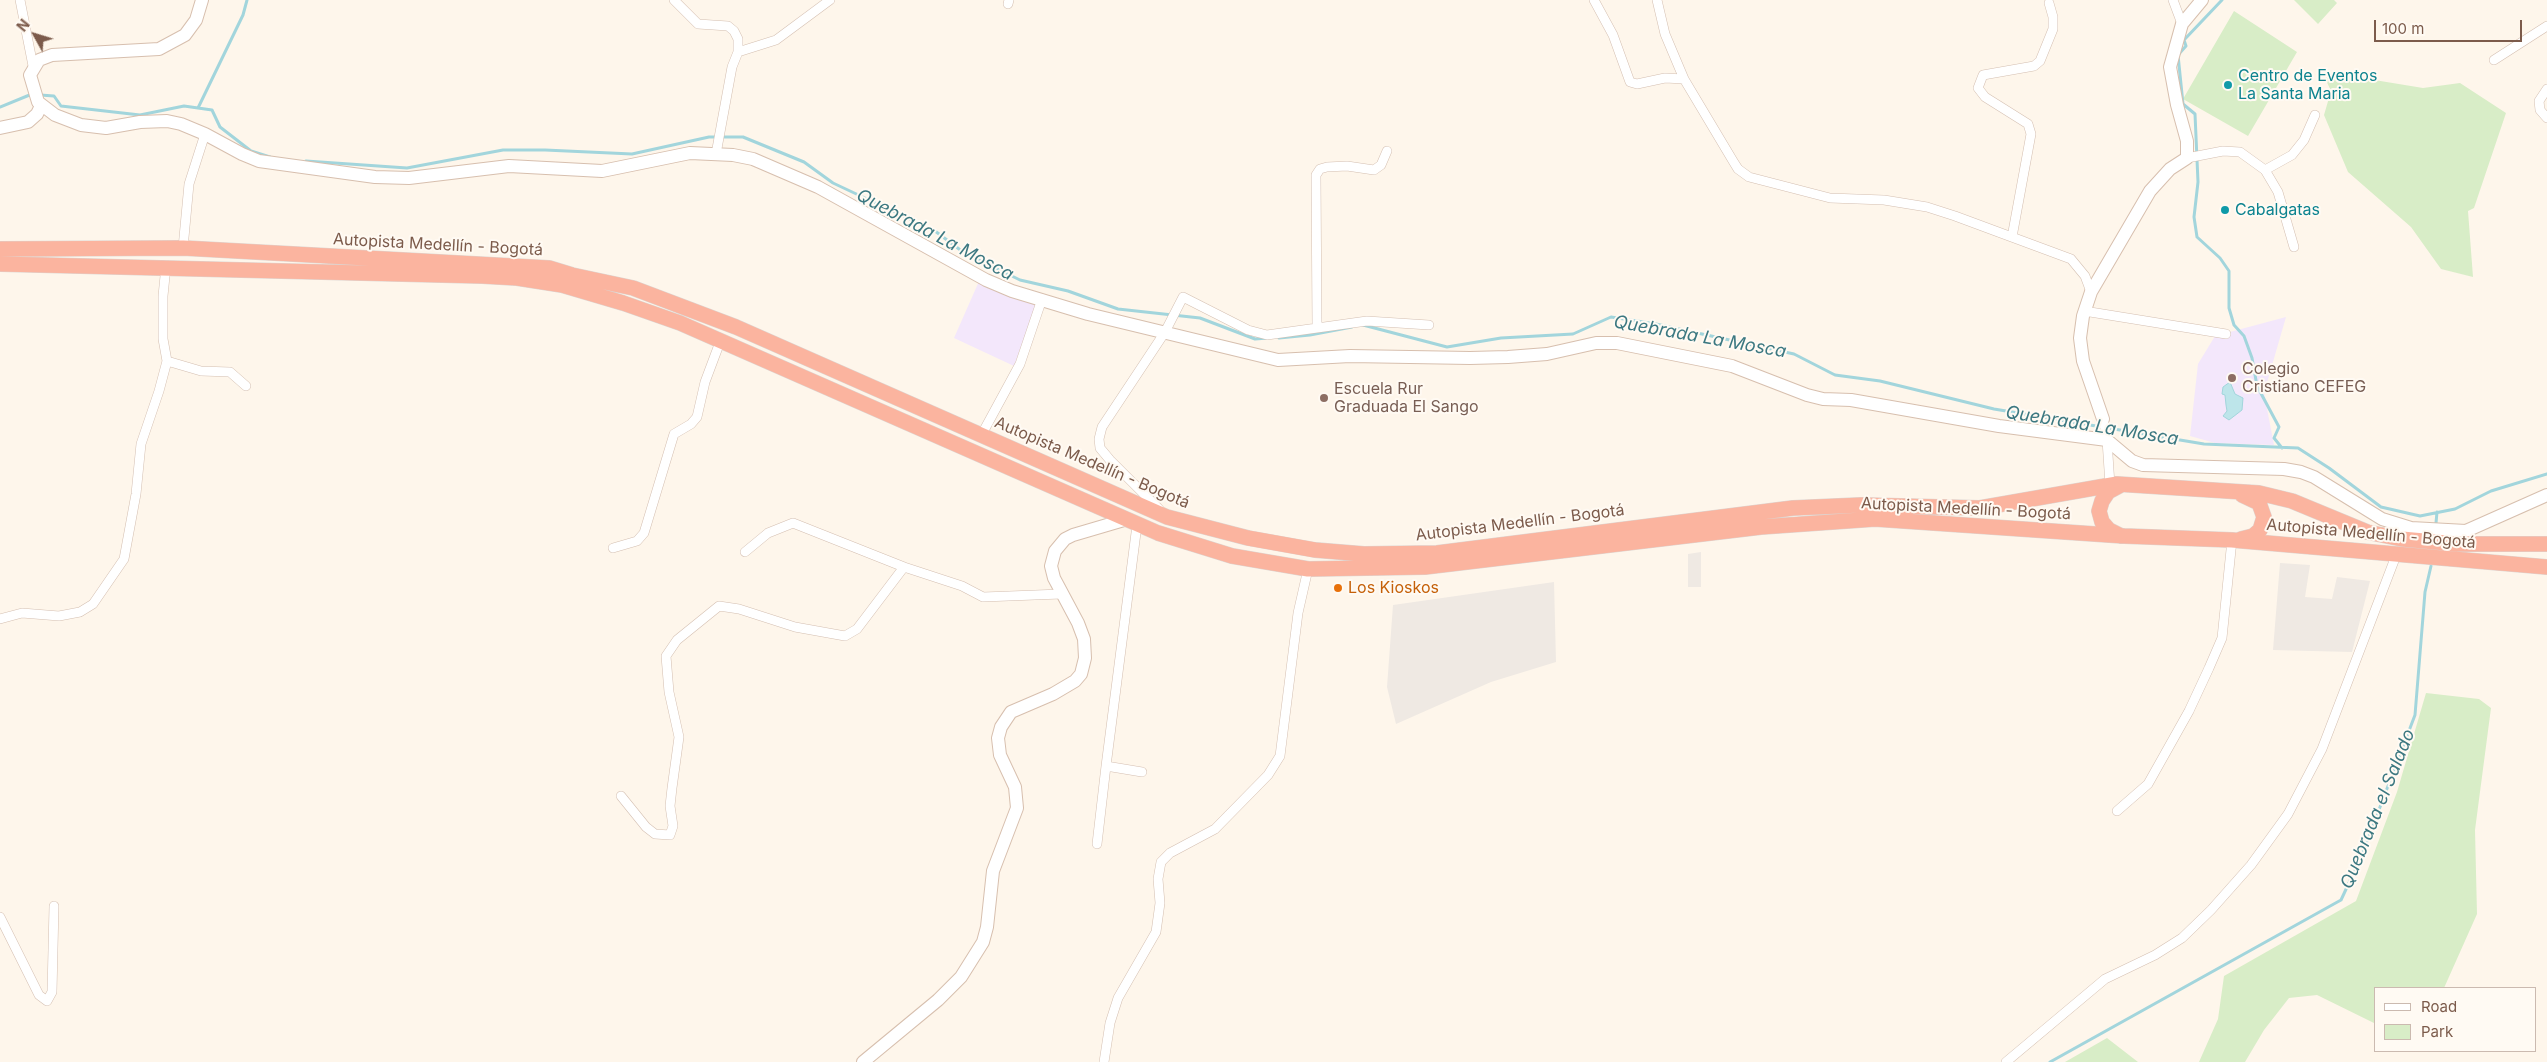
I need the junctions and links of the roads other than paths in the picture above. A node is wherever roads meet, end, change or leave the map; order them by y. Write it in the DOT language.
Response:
graph roads {
  1 [pos="20,0"];
  2 [pos="202,0"];
  3 [pos="674,0"];
  4 [pos="830,0"];
  5 [pos="1594,0"];
  6 [pos="1657,0"];
  7 [pos="2173,0"];
  8 [pos="2202,0"];
  9 [pos="2048,3"];
  10 [pos="2182,24"];
  11 [pos="2547,26"];
  12 [pos="738,52"];
  13 [pos="2494,60"];
  14 [pos="34,66"];
  15 [pos="1684,79"];
  16 [pos="2547,89"];
  17 [pos="40,104"];
  18 [pos="2315,115"];
  19 [pos="2547,118"];
  20 [pos="0,128"];
  21 [pos="205,134"];
  22 [pos="717,148"];
  23 [pos="1387,151"];
  24 [pos="2189,157"];
  25 [pos="2265,170"];
  26 [pos="2012,236"];
  27 [pos="2294,247"];
  28 [pos="183,248"];
  29 [pos="0,250"];
  30 [pos="0,264"];
  31 [pos="166,266"];
  32 [pos="2091,292"];
  33 [pos="1042,299"];
  34 [pos="2084,311"];
  35 [pos="1429,325"];
  36 [pos="1317,326"];
  37 [pos="1165,332"];
  38 [pos="2226,334"];
  39 [pos="720,342"];
  40 [pos="167,361"];
  41 [pos="246,386"];
  42 [pos="2105,430"];
  43 [pos="982,434"];
  44 [pos="2110,485"];
  45 [pos="2128,485"];
  46 [pos="2225,490"];
  47 [pos="2547,495"];
  48 [pos="1167,516"];
  49 [pos="1131,522"];
  50 [pos="2124,536"];
  51 [pos="2232,540"];
  52 [pos="2547,544"];
  53 [pos="614,548"];
  54 [pos="745,552"];
  55 [pos="2397,553"];
  56 [pos="904,566"];
  57 [pos="2547,567"];
  58 [pos="1308,569"];
  59 [pos="1061,594"];
  60 [pos="0,619"];
  61 [pos="1106,766"];
  62 [pos="1142,772"];
  63 [pos="621,796"];
  64 [pos="2117,811"];
  65 [pos="1097,844"];
  66 [pos="54,906"];
  67 [pos="0,917"];
  68 [pos="863,1062"];
  69 [pos="1104,1062"];
  70 [pos="2006,1062"];
  1 -- 14 [label="street"];
  2 -- 14 [label="street"];
  3 -- 12 [label="street"];
  4 -- 12 [label="street"];
  5 -- 15 [label="street"];
  6 -- 15 [label="street"];
  7 -- 10 [label="street"];
  8 -- 10 [label="street"];
  9 -- 26 [label="street"];
  10 -- 24 [label="street"];
  11 -- 13 [label="street"];
  12 -- 22 [label="street"];
  14 -- 17 [label="street"];
  15 -- 26 [label="street"];
  16 -- 19 [label="street"];
  17 -- 20 [label="street"];
  17 -- 21 [label="street"];
  18 -- 25 [label="street"];
  21 -- 22 [label="street"];
  21 -- 28 [label="street"];
  22 -- 33 [label="street"];
  23 -- 36 [label="street"];
  24 -- 25 [label="street"];
  24 -- 32 [label="street"];
  25 -- 27 [label="street"];
  26 -- 32 [label="street"];
  28 -- 29 [label="highway, Autopista Medellín - Bogotá"];
  28 -- 43 [label="highway, Autopista Medellín - Bogotá"];
  30 -- 31 [label="highway, Autopista Medellín - Bogotá"];
  31 -- 39 [label="highway, Autopista Medellín - Bogotá"];
  31 -- 40 [label="street"];
  32 -- 34 [label="street"];
  33 -- 37 [label="street"];
  33 -- 43 [label="street"];
  34 -- 38 [label="street"];
  34 -- 42 [label="street"];
  35 -- 36 [label="street"];
  36 -- 37 [label="street"];
  37 -- 42 [label="street"];
  37 -- 48 [label="street"];
  39 -- 49 [label="highway, Autopista Medellín - Bogotá"];
  39 -- 53 [label="street"];
  40 -- 41 [label="street"];
  40 -- 60 [label="street"];
  42 -- 44 [label="street"];
  42 -- 47 [label="street"];
  43 -- 48 [label="highway, Autopista Medellín - Bogotá"];
  44 -- 45 [label="highway, Autopista Medellín - Bogotá"];
  44 -- 48 [label="highway, Autopista Medellín - Bogotá"];
  45 -- 46 [label="highway, Autopista Medellín - Bogotá"];
  45 -- 50 [label="highway"];
  46 -- 51 [label="highway"];
  46 -- 52 [label="highway, Autopista Medellín - Bogotá"];
  49 -- 58 [label="highway, Autopista Medellín - Bogotá"];
  49 -- 59 [label="street"];
  49 -- 61 [label="street"];
  50 -- 51 [label="highway, Autopista Medellín - Bogotá"];
  50 -- 58 [label="highway, Autopista Medellín - Bogotá"];
  51 -- 55 [label="highway, Autopista Medellín - Bogotá"];
  51 -- 64 [label="street"];
  54 -- 56 [label="street"];
  55 -- 57 [label="highway, Autopista Medellín - Bogotá"];
  55 -- 70 [label="street"];
  56 -- 59 [label="street"];
  56 -- 63 [label="street"];
  58 -- 69 [label="street"];
  59 -- 68 [label="street"];
  61 -- 62 [label="street"];
  61 -- 65 [label="street"];
  66 -- 67 [label="street"];
}
